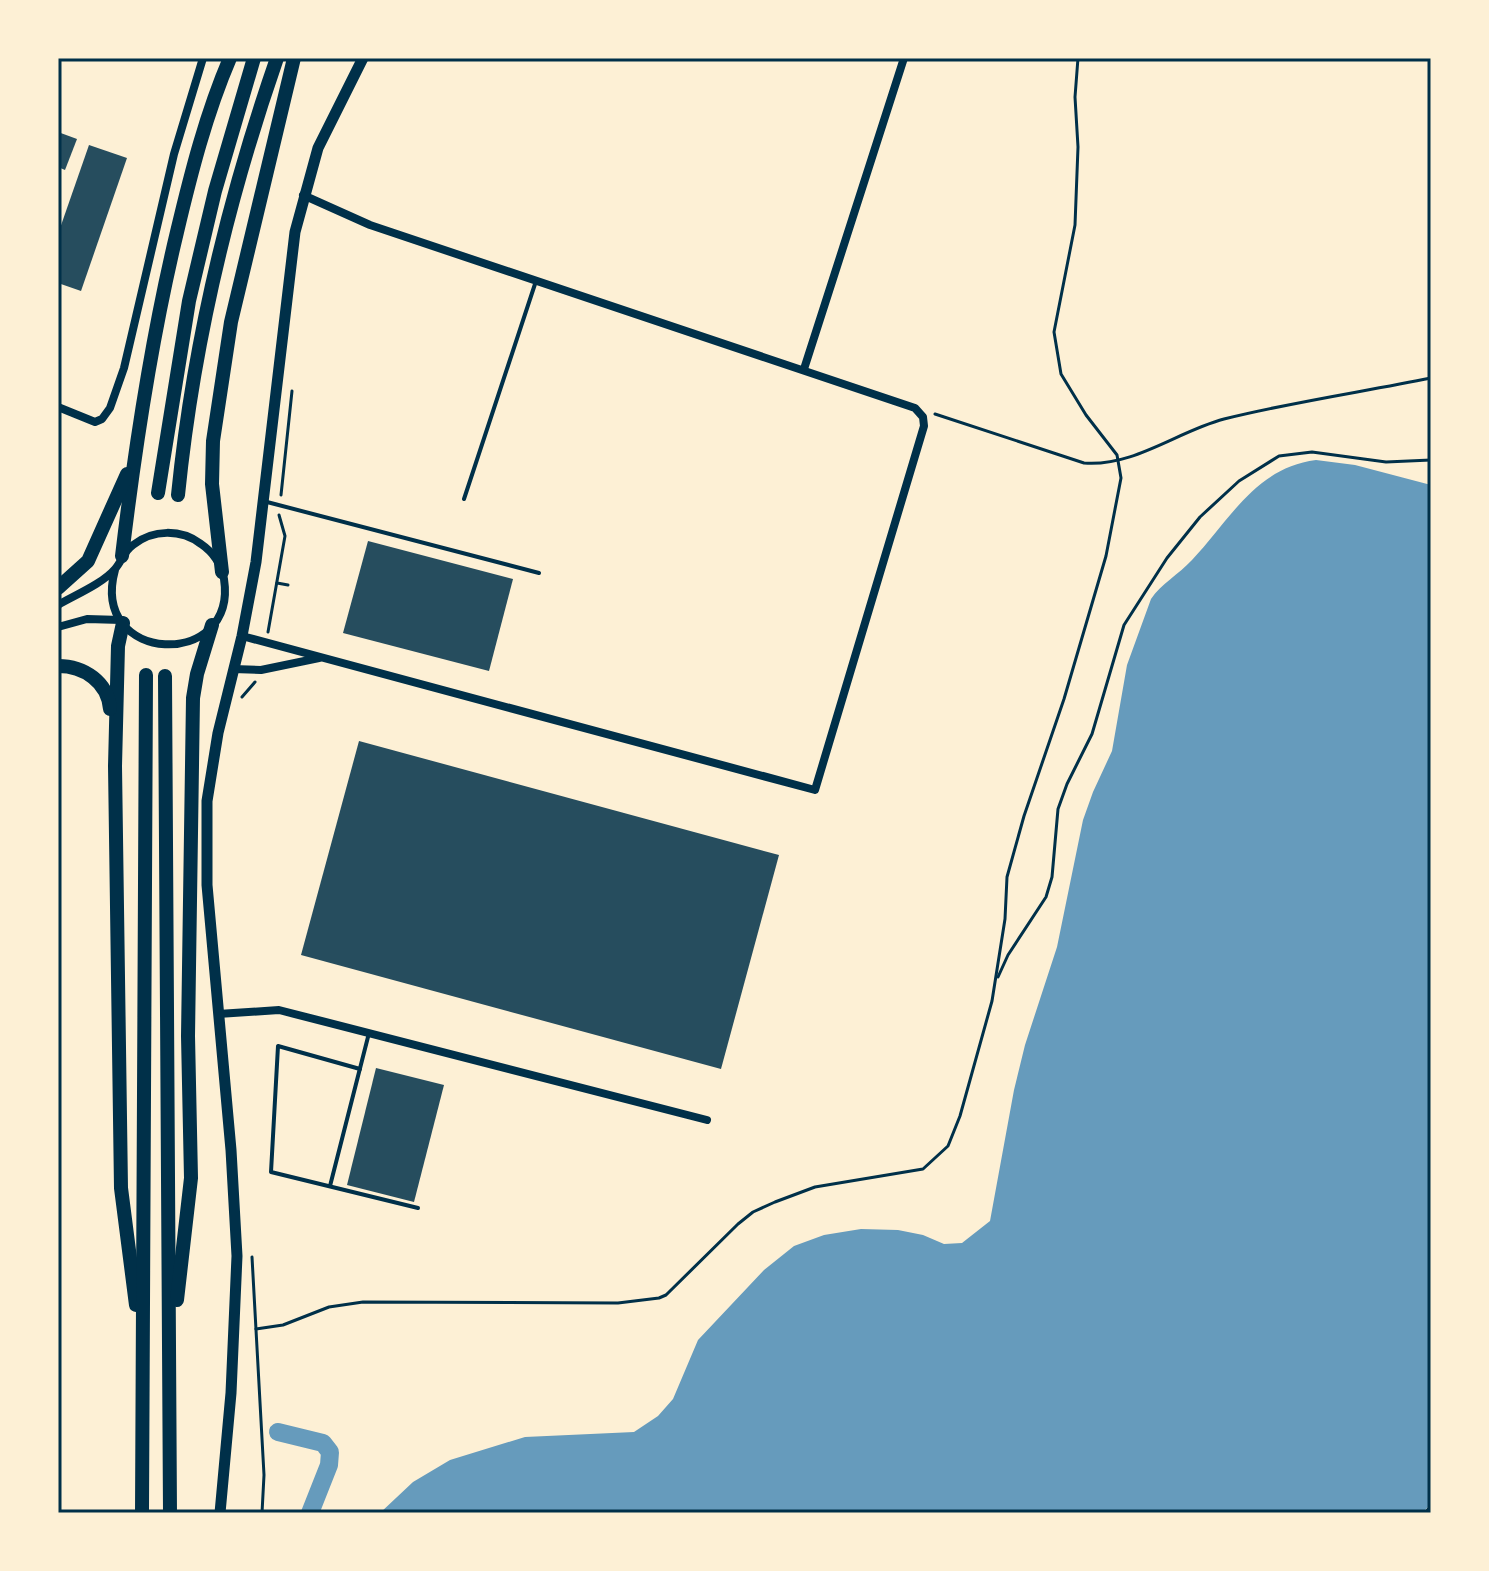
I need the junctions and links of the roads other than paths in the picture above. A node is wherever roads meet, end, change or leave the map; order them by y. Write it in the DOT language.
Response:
graph roads {
  1 [pos="203,58"];
  2 [pos="230,58"];
  3 [pos="254,58"];
  4 [pos="277,58"];
  5 [pos="294,58"];
  6 [pos="362,58"];
  7 [pos="904,58"];
  8 [pos="303,195"];
  9 [pos="536,281"];
  10 [pos="804,369"];
  11 [pos="58,407"];
  12 [pos="133,459"];
  13 [pos="158,493"];
  14 [pos="178,495"];
  15 [pos="464,499"];
  16 [pos="265,501"];
  17 [pos="118,563"];
  18 [pos="222,572"];
  19 [pos="539,573"];
  20 [pos="58,588"];
  21 [pos="58,605"];
  22 [pos="122,622"];
  23 [pos="212,625"];
  24 [pos="58,627"];
  25 [pos="242,636"];
  26 [pos="321,658"];
  27 [pos="58,666"];
  28 [pos="233,669"];
  29 [pos="146,675"];
  30 [pos="165,676"];
  31 [pos="115,766"];
  32 [pos="218,1014"];
  33 [pos="369,1033"];
  34 [pos="360,1069"];
  35 [pos="707,1120"];
  36 [pos="330,1186"];
  37 [pos="418,1208"];
  38 [pos="142,1360"];
  39 [pos="170,1360"];
  40 [pos="142,1513"];
  41 [pos="170,1513"];
  42 [pos="220,1513"];
  1 -- 11 [label="street"];
  2 -- 12 [label="highway"];
  3 -- 13 [label="highway"];
  4 -- 14 [label="highway"];
  5 -- 18 [label="highway"];
  6 -- 8 [label="street"];
  7 -- 10 [label="street"];
  8 -- 9 [label="street"];
  8 -- 16 [label="street"];
  9 -- 10 [label="street"];
  9 -- 15 [label="lane"];
  10 -- 26 [label="street"];
  12 -- 17 [label="highway"];
  12 -- 20 [label="highway"];
  16 -- 19 [label="lane"];
  16 -- 25 [label="street"];
  17 -- 18 [label="street"];
  17 -- 21 [label="street"];
  17 -- 22 [label="street"];
  18 -- 23 [label="street"];
  22 -- 23 [label="street"];
  22 -- 24 [label="street"];
  22 -- 31 [label="highway"];
  23 -- 39 [label="highway"];
  25 -- 26 [label="street"];
  25 -- 28 [label="street"];
  26 -- 28 [label="street"];
  27 -- 31 [label="highway"];
  28 -- 32 [label="street"];
  29 -- 38 [label="highway"];
  30 -- 39 [label="highway"];
  31 -- 38 [label="highway"];
  32 -- 33 [label="street"];
  32 -- 42 [label="street"];
  33 -- 34 [label="lane"];
  33 -- 35 [label="street"];
  34 -- 36 [label="lane"];
  34 -- 36 [label="lane"];
  36 -- 37 [label="lane"];
  38 -- 40 [label="highway"];
  39 -- 41 [label="highway"];
}
